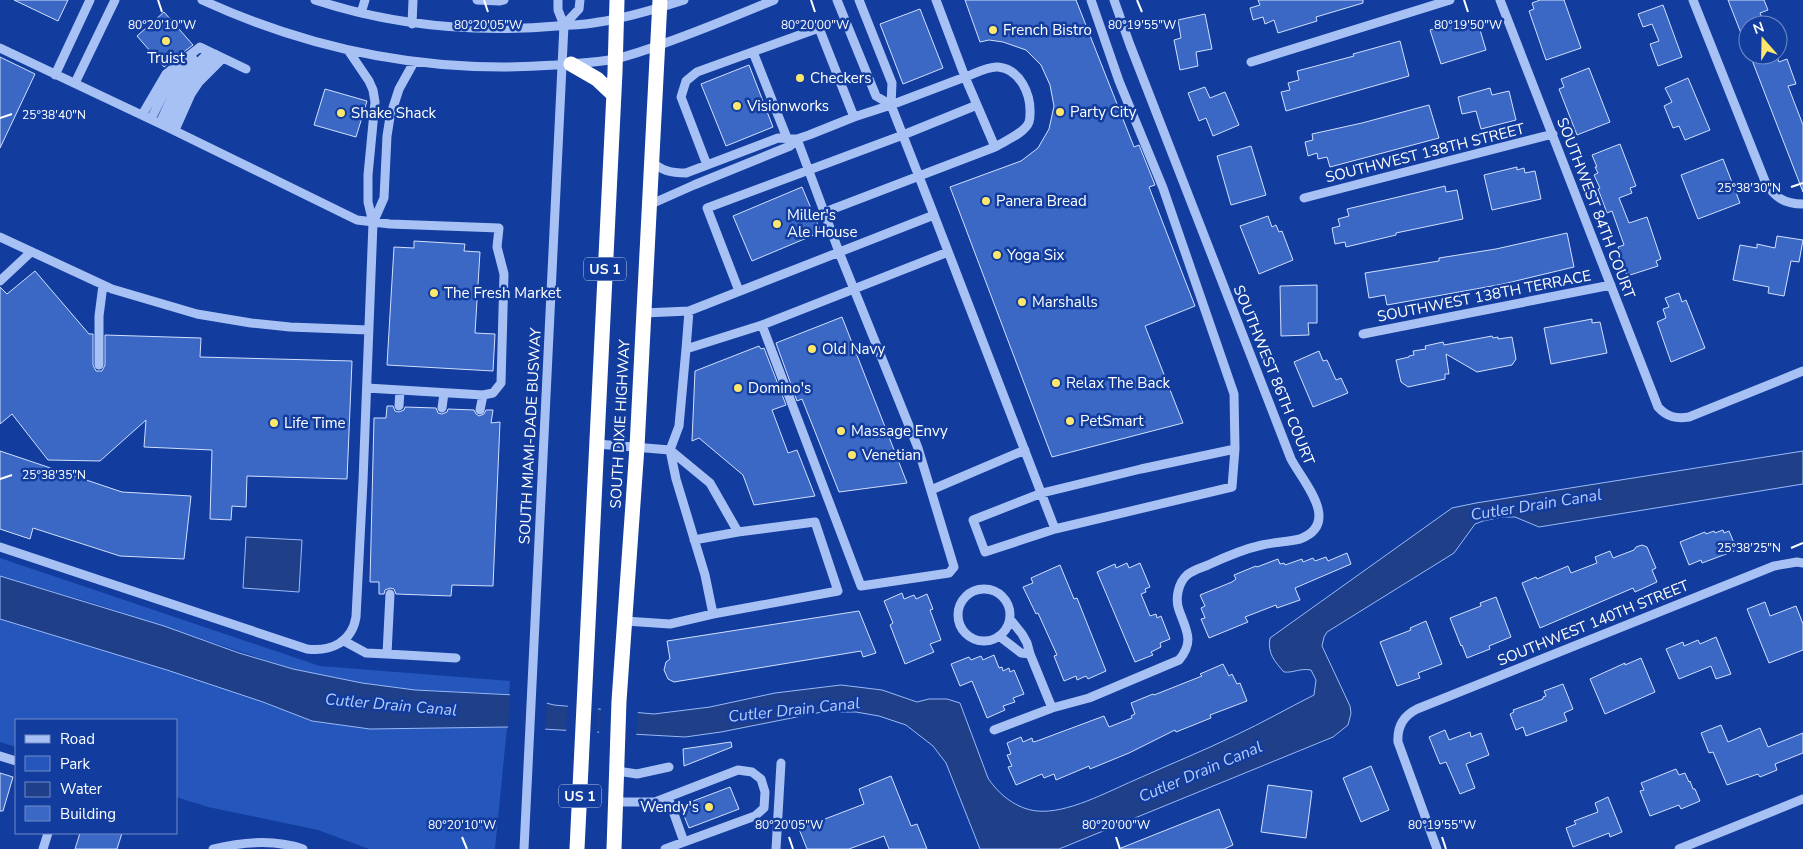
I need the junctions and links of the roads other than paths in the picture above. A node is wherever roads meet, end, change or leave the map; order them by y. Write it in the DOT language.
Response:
graph roads {
  1 [pos="90,0"];
  2 [pos="115,0"];
  3 [pos="202,0"];
  4 [pos="315,0"];
  5 [pos="364,0"];
  6 [pos="413,0"];
  7 [pos="477,0"];
  8 [pos="504,0"];
  9 [pos="558,0"];
  10 [pos="580,0"];
  11 [pos="617,0"];
  12 [pos="684,0"];
  13 [pos="774,0"];
  14 [pos="837,0"];
  15 [pos="859,0"];
  16 [pos="936,0"];
  17 [pos="1091,0"];
  18 [pos="1114,0"];
  19 [pos="1450,0"];
  20 [pos="1500,0"];
  21 [pos="1693,0"];
  22 [pos="660,4"];
  23 [pos="361,13"];
  24 [pos="616,18"];
  25 [pos="412,24"];
  26 [pos="564,25"];
  27 [pos="657,46"];
  28 [pos="0,48"];
  29 [pos="348,50"];
  30 [pos="753,52"];
  31 [pos="213,53"];
  32 [pos="616,59"];
  33 [pos="414,62"];
  34 [pos="1251,62"];
  35 [pos="567,64"];
  36 [pos="246,69"];
  37 [pos="55,74"];
  38 [pos="965,77"];
  39 [pos="74,83"];
  40 [pos="614,95"];
  41 [pos="891,105"];
  42 [pos="977,105"];
  43 [pos="142,115"];
  44 [pos="854,117"];
  45 [pos="151,119"];
  46 [pos="167,127"];
  47 [pos="1553,134"];
  48 [pos="903,135"];
  49 [pos="787,138"];
  50 [pos="797,139"];
  51 [pos="995,147"];
  52 [pos="651,160"];
  53 [pos="707,165"];
  54 [pos="809,170"];
  55 [pos="919,176"];
  56 [pos="1304,198"];
  57 [pos="1803,204"];
  58 [pos="649,205"];
  59 [pos="825,212"];
  60 [pos="934,215"];
  61 [pos="373,223"];
  62 [pos="0,237"];
  63 [pos="31,252"];
  64 [pos="839,252"];
  65 [pos="948,252"];
  66 [pos="0,281"];
  67 [pos="104,285"];
  68 [pos="1611,285"];
  69 [pos="854,289"];
  70 [pos="739,291"];
  71 [pos="689,311"];
  72 [pos="644,313"];
  73 [pos="762,326"];
  74 [pos="368,330"];
  75 [pos="1363,334"];
  76 [pos="686,350"];
  77 [pos="99,365"];
  78 [pos="1803,371"];
  79 [pos="367,388"];
  80 [pos="400,390"];
  81 [pos="444,393"];
  82 [pos="483,395"];
  83 [pos="399,406"];
  84 [pos="442,408"];
  85 [pos="480,410"];
  86 [pos="597,444"];
  87 [pos="637,447"];
  88 [pos="1236,448"];
  89 [pos="670,450"];
  90 [pos="1026,450"];
  91 [pos="931,490"];
  92 [pos="1042,493"];
  93 [pos="1055,530"];
  94 [pos="738,532"];
  95 [pos="694,540"];
  96 [pos="0,547"];
  97 [pos="1803,563"];
  98 [pos="390,594"];
  99 [pos="713,614"];
  100 [pos="1010,619"];
  101 [pos="625,620"];
  102 [pos="999,636"];
  103 [pos="344,641"];
  104 [pos="387,654"];
  105 [pos="1030,654"];
  106 [pos="456,658"];
  107 [pos="1052,708"];
  108 [pos="994,730"];
  109 [pos="0,756"];
  110 [pos="15,761"];
  111 [pos="781,763"];
  112 [pos="668,767"];
  113 [pos="617,771"];
  114 [pos="668,797"];
  115 [pos="1803,799"];
  116 [pos="616,802"];
  117 [pos="764,808"];
  118 [pos="779,812"];
  119 [pos="48,834"];
  120 [pos="684,842"];
  121 [pos="42,849"];
  122 [pos="213,849"];
  123 [pos="303,849"];
  124 [pos="524,849"];
  125 [pos="577,849"];
  126 [pos="614,849"];
  127 [pos="665,849"];
  128 [pos="776,849"];
  129 [pos="1438,849"];
  130 [pos="1679,849"];
  1 -- 37 [label="street"];
  2 -- 39 [label="street"];
  3 -- 29 [label="street"];
  4 -- 23 [label="street"];
  5 -- 23 [label="street"];
  6 -- 25 [label="street"];
  7 -- 8 [label="street"];
  9 -- 26 [label="street, SOUTH MIAMI-DADE BUSWAY"];
  10 -- 26 [label="street"];
  11 -- 24 [label="highway, SOUTH DIXIE HIGHWAY / US 1"];
  12 -- 22 [label="street"];
  13 -- 27 [label="street"];
  14 -- 41 [label="street"];
  15 -- 41 [label="street"];
  16 -- 38 [label="street"];
  17 -- 88 [label="street"];
  18 -- 107 [label="street, SOUTHWEST 86TH COURT"];
  19 -- 34 [label="street"];
  20 -- 47 [label="street, SOUTHWEST 84TH COURT"];
  21 -- 57 [label="street"];
  22 -- 24 [label="street"];
  22 -- 27 [label="highway, SOUTH DIXIE HIGHWAY / US 1"];
  23 -- 25 [label="street"];
  24 -- 26 [label="street"];
  24 -- 32 [label="highway, SOUTH DIXIE HIGHWAY / US 1"];
  25 -- 26 [label="street"];
  26 -- 35 [label="street, SOUTH MIAMI-DADE BUSWAY"];
  27 -- 32 [label="street"];
  27 -- 52 [label="highway, SOUTH DIXIE HIGHWAY / US 1"];
  28 -- 37 [label="street"];
  29 -- 33 [label="street"];
  29 -- 61 [label="street"];
  30 -- 44 [label="street"];
  30 -- 49 [label="street"];
  30 -- 53 [label="street"];
  31 -- 36 [label="street"];
  31 -- 43 [label="street"];
  31 -- 45 [label="street"];
  31 -- 46 [label="street"];
  31 -- 46 [label="street"];
  32 -- 35 [label="street"];
  32 -- 40 [label="highway, SOUTH DIXIE HIGHWAY / US 1"];
  33 -- 35 [label="street"];
  33 -- 61 [label="street"];
  35 -- 40 [label="highway"];
  35 -- 124 [label="street, SOUTH MIAMI-DADE BUSWAY"];
  37 -- 39 [label="street"];
  38 -- 41 [label="street"];
  38 -- 42 [label="street"];
  38 -- 51 [label="street"];
  39 -- 43 [label="street"];
  40 -- 86 [label="highway, SOUTH DIXIE HIGHWAY / US 1"];
  41 -- 44 [label="street"];
  41 -- 48 [label="street"];
  42 -- 48 [label="street"];
  42 -- 51 [label="street"];
  43 -- 45 [label="street"];
  44 -- 50 [label="street"];
  45 -- 46 [label="street"];
  46 -- 61 [label="street"];
  47 -- 56 [label="street, SOUTHWEST 138TH STREET"];
  47 -- 68 [label="street, SOUTHWEST 84TH COURT"];
  48 -- 54 [label="street"];
  48 -- 55 [label="street"];
  49 -- 50 [label="street"];
  49 -- 53 [label="street"];
  50 -- 54 [label="street"];
  50 -- 58 [label="street"];
  51 -- 55 [label="street"];
  52 -- 53 [label="street"];
  52 -- 58 [label="highway, SOUTH DIXIE HIGHWAY / US 1"];
  54 -- 59 [label="street"];
  54 -- 70 [label="street"];
  55 -- 59 [label="street"];
  55 -- 60 [label="street"];
  58 -- 72 [label="highway, SOUTH DIXIE HIGHWAY / US 1"];
  59 -- 64 [label="street"];
  60 -- 64 [label="street"];
  60 -- 65 [label="street"];
  61 -- 74 [label="street"];
  61 -- 82 [label="street"];
  62 -- 63 [label="street"];
  63 -- 66 [label="street"];
  63 -- 67 [label="street"];
  64 -- 69 [label="street"];
  64 -- 70 [label="street"];
  65 -- 69 [label="street"];
  65 -- 90 [label="street"];
  67 -- 74 [label="street"];
  67 -- 77 [label="street"];
  68 -- 75 [label="street, SOUTHWEST 138TH TERRACE"];
  68 -- 78 [label="street, SOUTHWEST 84TH COURT"];
  69 -- 73 [label="street"];
  69 -- 91 [label="street"];
  70 -- 71 [label="street"];
  71 -- 72 [label="street"];
  71 -- 76 [label="street"];
  72 -- 87 [label="highway, SOUTH DIXIE HIGHWAY / US 1"];
  73 -- 76 [label="street"];
  73 -- 91 [label="street"];
  74 -- 79 [label="street"];
  76 -- 89 [label="street"];
  79 -- 80 [label="street"];
  79 -- 103 [label="street"];
  80 -- 81 [label="street"];
  80 -- 83 [label="street"];
  81 -- 82 [label="street"];
  81 -- 84 [label="street"];
  82 -- 85 [label="street"];
  86 -- 87 [label="street"];
  86 -- 125 [label="highway, SOUTH DIXIE HIGHWAY / US 1"];
  87 -- 89 [label="street"];
  87 -- 101 [label="highway, SOUTH DIXIE HIGHWAY / US 1"];
  88 -- 92 [label="street"];
  88 -- 93 [label="street"];
  89 -- 94 [label="street"];
  89 -- 95 [label="street"];
  90 -- 91 [label="street"];
  90 -- 92 [label="street"];
  92 -- 93 [label="street"];
  92 -- 93 [label="street"];
  94 -- 95 [label="street"];
  94 -- 99 [label="street"];
  95 -- 99 [label="street"];
  96 -- 103 [label="street"];
  97 -- 129 [label="street, SOUTHWEST 140TH STREET"];
  98 -- 104 [label="street"];
  99 -- 101 [label="street"];
  100 -- 102 [label="street"];
  100 -- 102 [label="street"];
  100 -- 105 [label="street"];
  101 -- 113 [label="highway, SOUTH DIXIE HIGHWAY / US 1"];
  102 -- 105 [label="street"];
  103 -- 104 [label="street"];
  104 -- 106 [label="street"];
  105 -- 107 [label="street"];
  107 -- 108 [label="street, SOUTHWEST 86TH COURT"];
  109 -- 110 [label="street"];
  111 -- 118 [label="street"];
  112 -- 113 [label="street"];
  113 -- 116 [label="highway, SOUTH DIXIE HIGHWAY / US 1"];
  114 -- 116 [label="street"];
  114 -- 117 [label="street"];
  114 -- 120 [label="street"];
  115 -- 130 [label="street"];
  116 -- 126 [label="highway, SOUTH DIXIE HIGHWAY / US 1"];
  117 -- 118 [label="street"];
  117 -- 120 [label="street"];
  118 -- 128 [label="street"];
  119 -- 121 [label="street"];
  120 -- 127 [label="street"];
  122 -- 123 [label="street"];
}
